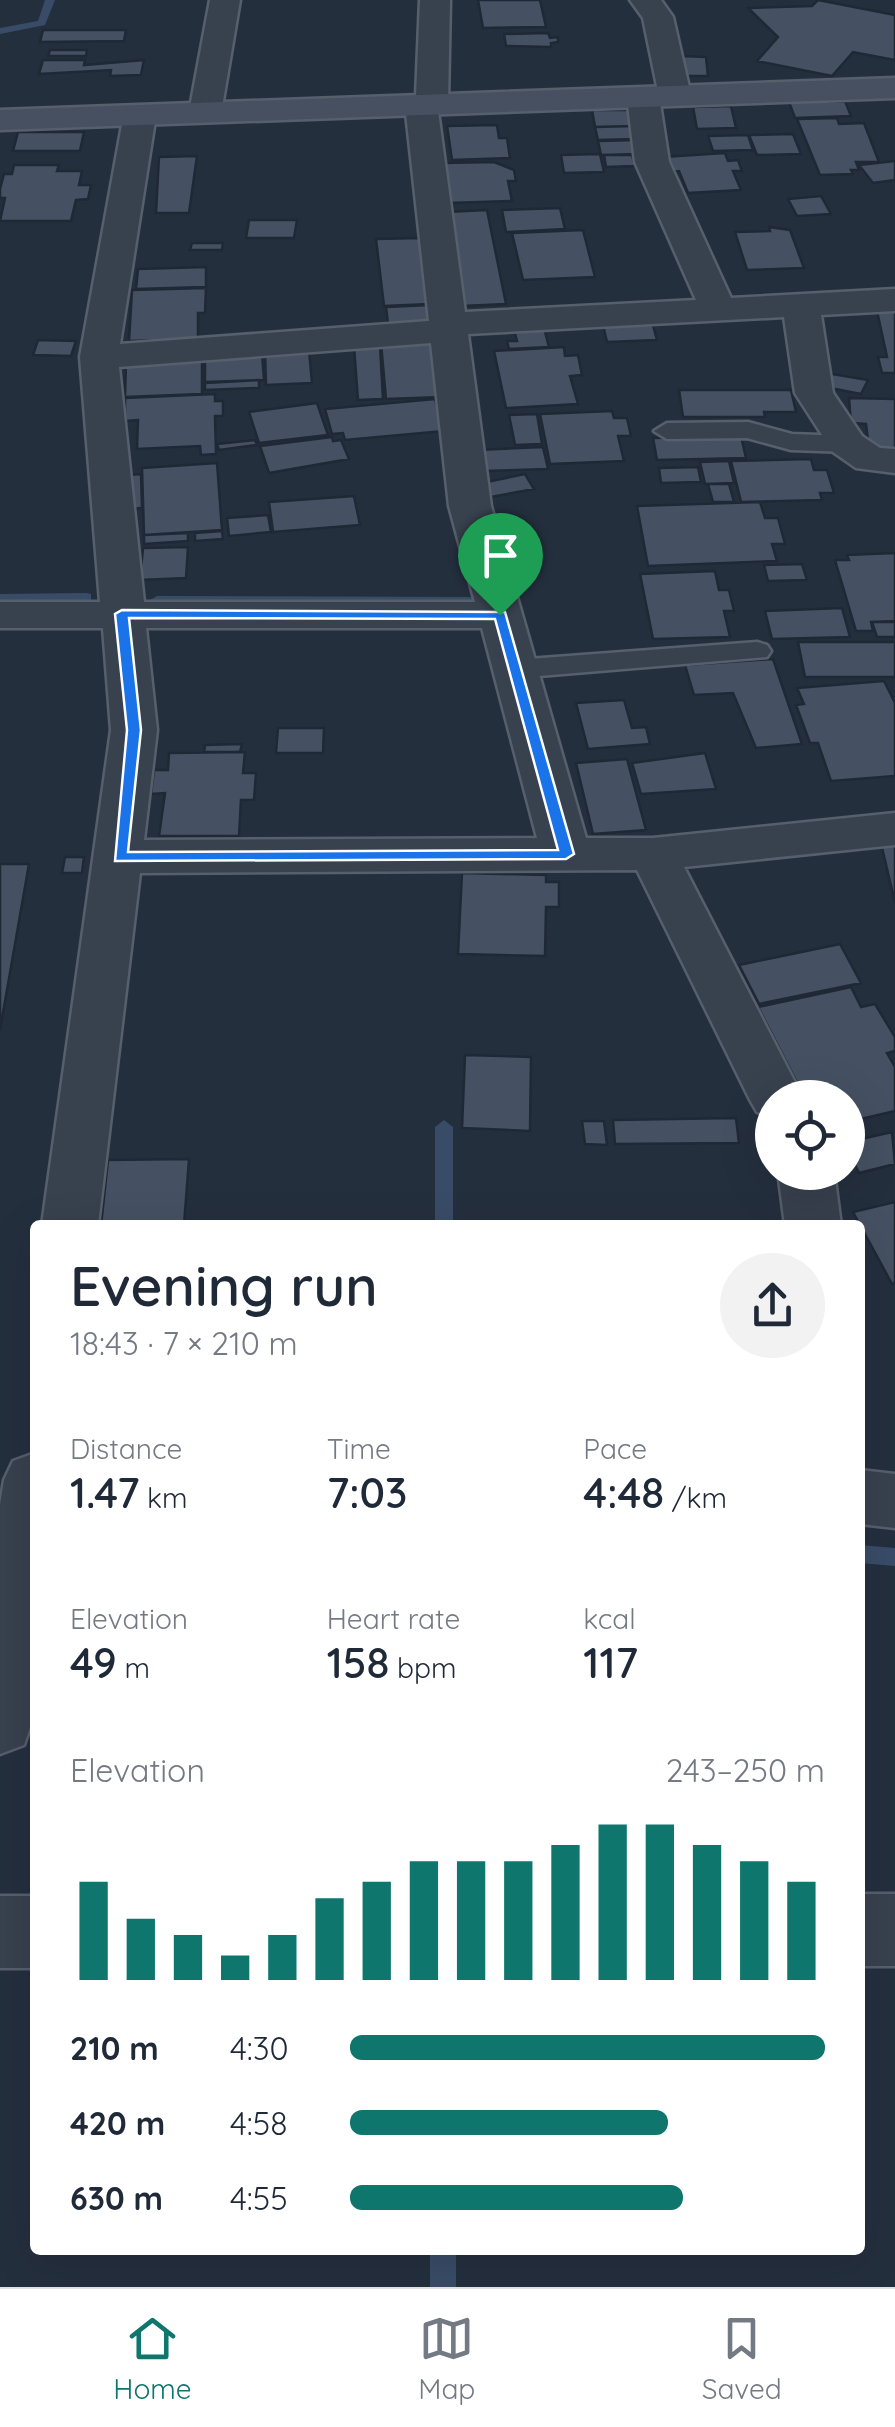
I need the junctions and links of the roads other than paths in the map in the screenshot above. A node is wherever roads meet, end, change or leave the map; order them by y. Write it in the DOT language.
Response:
graph roads {
  1 [pos="225,0"];
  2 [pos="435,0"];
  3 [pos="645,0"];
  4 [pos="895,88"];
  5 [pos="659,96"];
  6 [pos="427,104"];
  7 [pos="204,112"];
  8 [pos="140,114"];
  9 [pos="1,124"];
  10 [pos="895,300"];
  11 [pos="800,305"];
  12 [pos="718,309"];
  13 [pos="451,327"];
  14 [pos="99,357"];
  15 [pos="667,430"];
  16 [pos="847,444"];
  17 [pos="895,461"];
  18 [pos="122,614"];
  19 [pos="0,615"];
  20 [pos="500,615"];
  21 [pos="757,651"];
  22 [pos="515,669"];
  23 [pos="895,830"];
  24 [pos="566,854"];
  25 [pos="653,854"];
  26 [pos="120,857"];
  27 [pos="767,1080"];
  28 [pos="808,1190"];
  29 [pos="71,1220"];
  30 [pos="811,1220"];
  31 [pos="0,1460"];
  32 [pos="30,1460"];
  33 [pos="865,1498"];
  34 [pos="895,1501"];
  35 [pos="30,1515"];
  36 [pos="0,1722"];
  37 [pos="865,1930"];
  38 [pos="895,1930"];
  39 [pos="0,1932"];
  40 [pos="30,1932"];
  1 -- 7 [label="street"];
  2 -- 6 [label="street"];
  3 -- 5 [label="street"];
  4 -- 5 [label="street"];
  5 -- 6 [label="street"];
  5 -- 12 [label="street"];
  6 -- 7 [label="street"];
  6 -- 13 [label="street"];
  7 -- 8 [label="street"];
  8 -- 9 [label="street"];
  8 -- 14 [label="street"];
  10 -- 11 [label="street"];
  11 -- 12 [label="street"];
  11 -- 16 [label="street"];
  12 -- 13 [label="street"];
  13 -- 14 [label="street"];
  13 -- 20 [label="street"];
  14 -- 18 [label="street"];
  15 -- 16 [label="lane"];
  16 -- 17 [label="street"];
  18 -- 19 [label="street"];
  18 -- 20 [label="street"];
  18 -- 26 [label="street"];
  20 -- 22 [label="street"];
  21 -- 22 [label="lane"];
  22 -- 24 [label="street"];
  23 -- 25 [label="street"];
  24 -- 25 [label="street"];
  24 -- 26 [label="street"];
  25 -- 27 [label="street"];
  26 -- 29 [label="street"];
  28 -- 30 [label="street"];
  31 -- 32 [label="street"];
  33 -- 34 [label="street"];
  35 -- 36 [label="street"];
  37 -- 38 [label="street"];
  39 -- 40 [label="street"];
}
